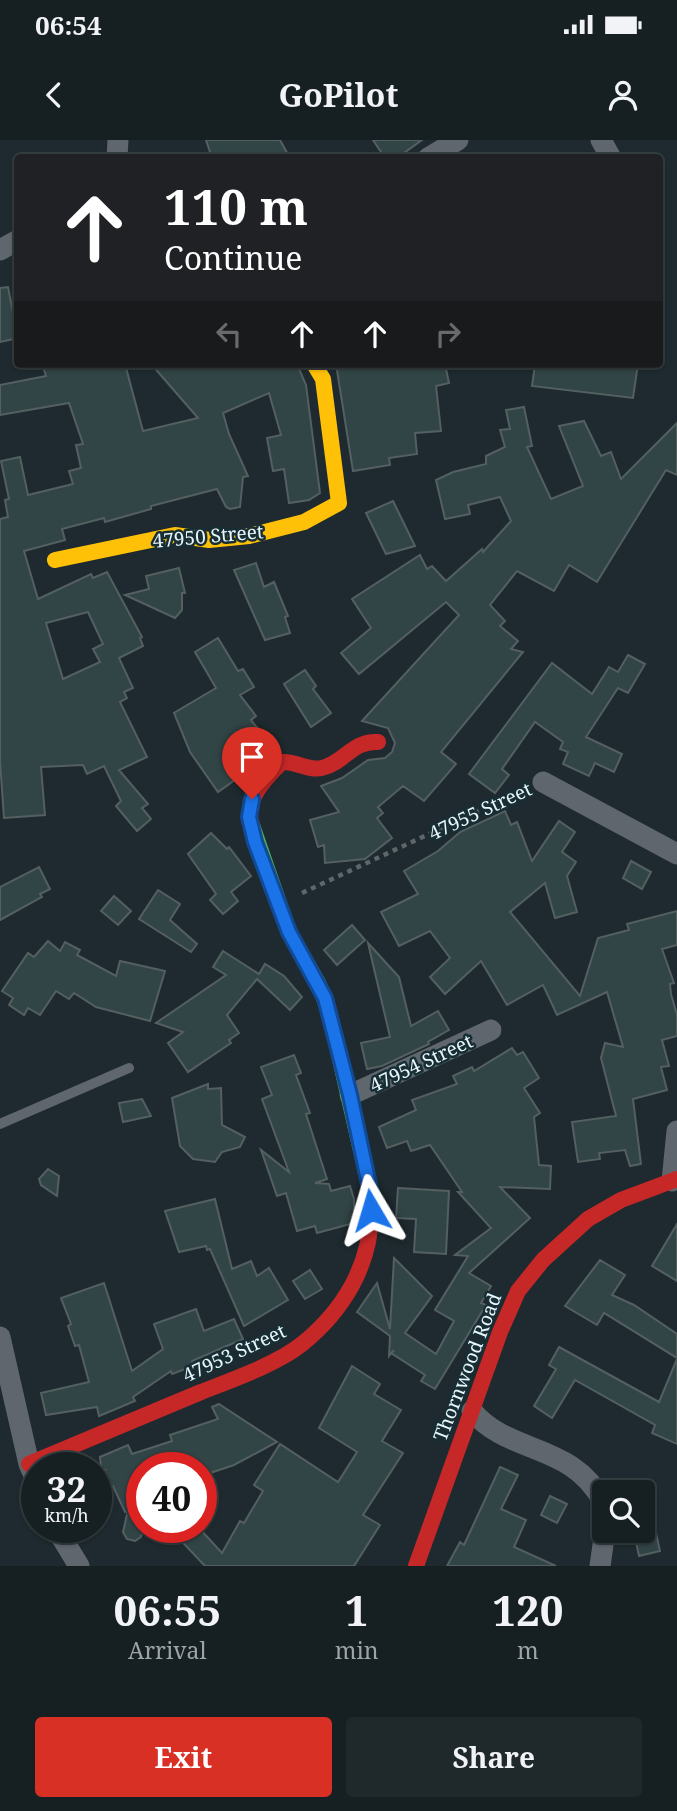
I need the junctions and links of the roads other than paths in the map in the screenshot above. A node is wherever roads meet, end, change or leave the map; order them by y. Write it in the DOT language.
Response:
graph roads {
  1 [pos="458,140"];
  2 [pos="435,154"];
  3 [pos="316,368"];
  4 [pos="55,560"];
  5 [pos="378,742"];
  6 [pos="543,782"];
  7 [pos="677,853"];
  8 [pos="491,1030"];
  9 [pos="129,1068"];
  10 [pos="350,1095"];
  11 [pos="0,1124"];
  12 [pos="677,1131"];
  13 [pos="674,1180"];
  14 [pos="0,1337"];
  15 [pos="472,1411"];
  16 [pos="28,1452"];
  17 [pos="78,1452"];
  18 [pos="592,1481"];
  19 [pos="65,1543"];
  20 [pos="603,1543"];
  21 [pos="79,1566"];
  22 [pos="416,1566"];
  23 [pos="600,1566"];
  1 -- 2 [label="street"];
  3 -- 4 [label="street, 47950 Street"];
  5 -- 10 [label="street, 47953 Street"];
  6 -- 7 [label="street, 47955 Street"];
  8 -- 10 [label="street, 47954 Street"];
  9 -- 11 [label="lane"];
  10 -- 17 [label="street, 47953 Street"];
  12 -- 13 [label="street"];
  13 -- 15 [label="street, Thornwood Road"];
  14 -- 16 [label="street"];
  15 -- 18 [label="street"];
  15 -- 22 [label="street, Thornwood Road"];
  19 -- 21 [label="street"];
  20 -- 23 [label="street"];
}
